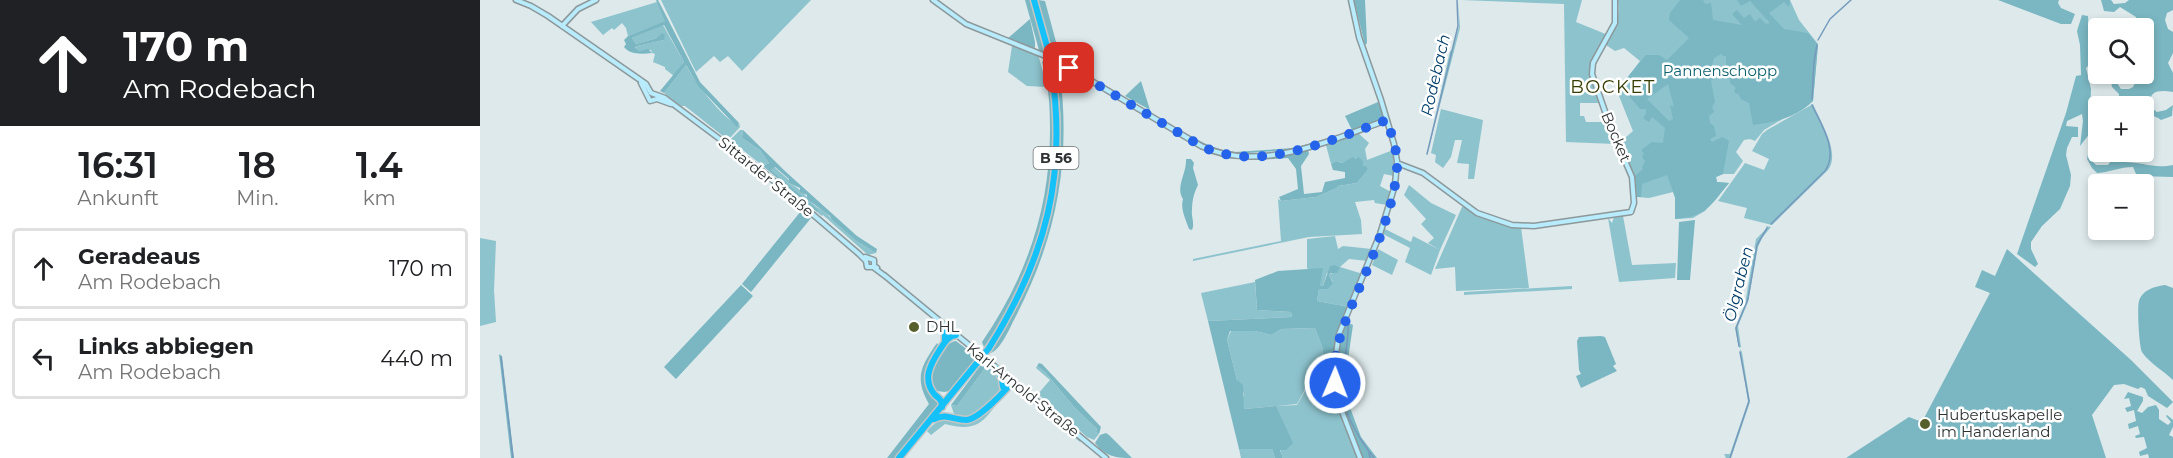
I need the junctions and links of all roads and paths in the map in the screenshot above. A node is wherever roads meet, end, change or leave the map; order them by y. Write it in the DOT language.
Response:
graph roads {
  1 [pos="516,0"];
  2 [pos="596,0"];
  3 [pos="933,0"];
  4 [pos="1034,0"];
  5 [pos="1351,0"];
  6 [pos="1615,0"];
  7 [pos="562,26"];
  8 [pos="650,94"];
  9 [pos="657,98"];
  10 [pos="1387,120"];
  11 [pos="1397,163"];
  12 [pos="874,266"];
  13 [pos="941,323"];
  14 [pos="956,335"];
  15 [pos="945,341"];
  16 [pos="939,351"];
  17 [pos="997,369"];
  18 [pos="1012,381"];
  19 [pos="931,387"];
  20 [pos="1003,387"];
  21 [pos="957,389"];
  22 [pos="999,394"];
  23 [pos="949,399"];
  24 [pos="942,407"];
  25 [pos="958,419"];
  26 [pos="932,420"];
  27 [pos="899,458"];
  28 [pos="1106,458"];
  29 [pos="1360,458"];
  1 -- 7 [label="street"];
  2 -- 7 [label="street"];
  3 -- 10 [label="street"];
  4 -- 21 [label="highway, B 56, bridge"];
  5 -- 10 [label="street"];
  6 -- 11 [label="street, Bocket"];
  7 -- 8 [label="street"];
  8 -- 9 [label="street, Sittarder Straße"];
  8 -- 9 [label="street, Sittarder Straße"];
  9 -- 12 [label="street, Sittarder Straße"];
  10 -- 11 [label="street"];
  11 -- 29 [label="street"];
  12 -- 13 [label="street, Karl-Arnold-Straße"];
  13 -- 14 [label="street, Karl-Arnold-Straße"];
  13 -- 15 [label="highway"];
  14 -- 15 [label="highway"];
  14 -- 16 [label="highway"];
  14 -- 17 [label="street, Karl-Arnold-Straße"];
  15 -- 16 [label="highway"];
  16 -- 19 [label="highway"];
  17 -- 18 [label="street, Karl-Arnold-Straße"];
  17 -- 20 [label="highway"];
  18 -- 20 [label="highway"];
  18 -- 22 [label="highway"];
  18 -- 28 [label="street, Karl-Arnold-Straße"];
  19 -- 21 [label="highway"];
  19 -- 24 [label="highway"];
  20 -- 22 [label="highway"];
  21 -- 23 [label="highway, B 56"];
  22 -- 25 [label="highway"];
  23 -- 24 [label="highway, B 56"];
  23 -- 25 [label="highway"];
  24 -- 26 [label="highway, B 56"];
  25 -- 26 [label="highway"];
  26 -- 27 [label="highway, B 56"];
}
